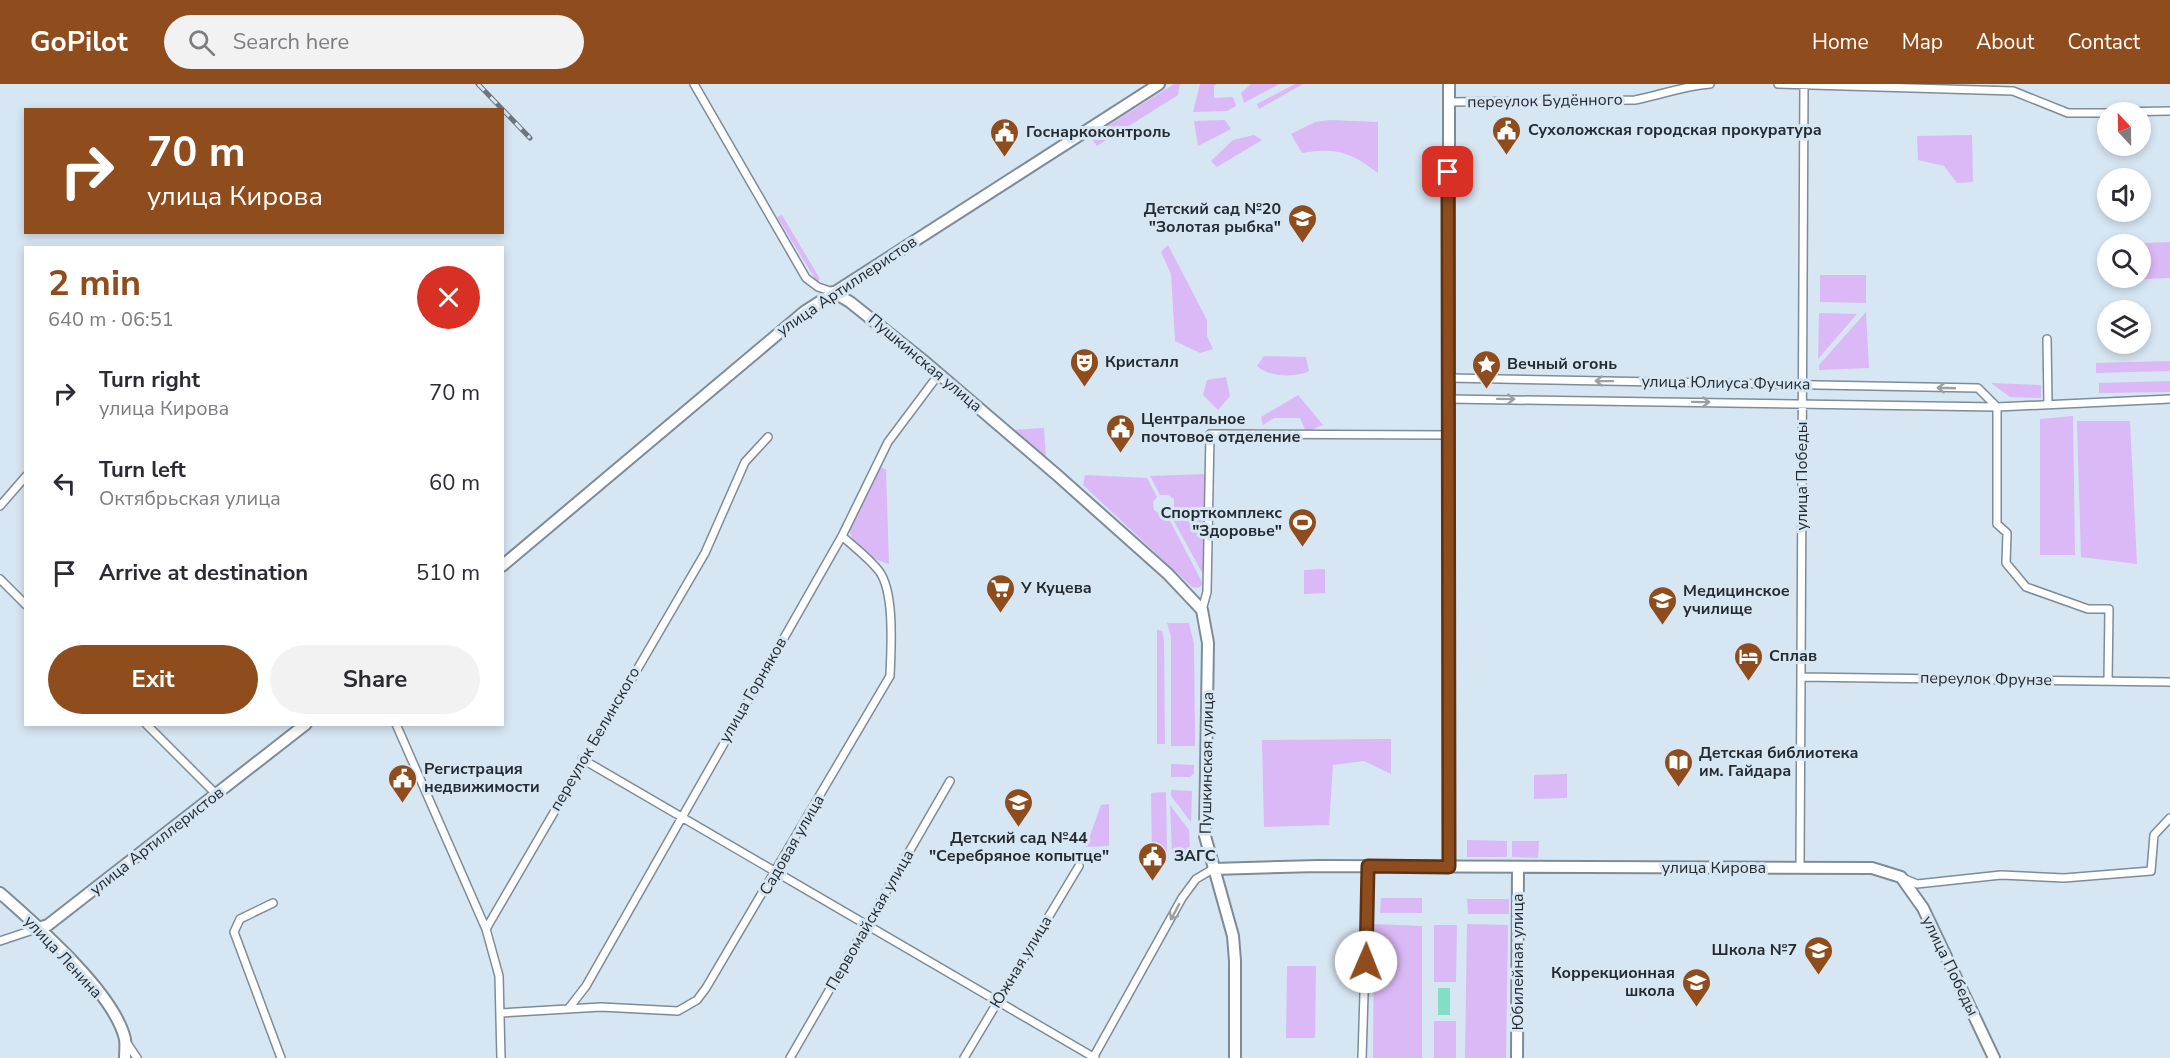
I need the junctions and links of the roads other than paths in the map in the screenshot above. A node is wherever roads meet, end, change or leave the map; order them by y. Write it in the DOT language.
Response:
graph roads {
  1 [pos="694,84"];
  2 [pos="1158,84"];
  3 [pos="1449,84"];
  4 [pos="1710,84"];
  5 [pos="1778,84"];
  6 [pos="1804,84"];
  7 [pos="1449,102"];
  8 [pos="2151,111"];
  9 [pos="2170,111"];
  10 [pos="2097,113"];
  11 [pos="833,292"];
  12 [pos="2047,339"];
  13 [pos="939,374"];
  14 [pos="1448,378"];
  15 [pos="1803,384"];
  16 [pos="1448,399"];
  17 [pos="2170,399"];
  18 [pos="1803,403"];
  19 [pos="2048,404"];
  20 [pos="1997,407"];
  21 [pos="1448,435"];
  22 [pos="768,437"];
  23 [pos="24,478"];
  24 [pos="0,506"];
  25 [pos="842,536"];
  26 [pos="504,564"];
  27 [pos="0,579"];
  28 [pos="24,603"];
  29 [pos="1202,610"];
  30 [pos="1801,677"];
  31 [pos="2108,681"];
  32 [pos="2170,682"];
  33 [pos="148,726"];
  34 [pos="303,726"];
  35 [pos="397,726"];
  36 [pos="582,759"];
  37 [pos="950,781"];
  38 [pos="217,795"];
  39 [pos="681,815"];
  40 [pos="2170,818"];
  41 [pos="1079,866"];
  42 [pos="1368,866"];
  43 [pos="1449,867"];
  44 [pos="1518,867"];
  45 [pos="1800,868"];
  46 [pos="1213,869"];
  47 [pos="776,873"];
  48 [pos="1901,877"];
  49 [pos="0,892"];
  50 [pos="273,903"];
  51 [pos="866,926"];
  52 [pos="39,928"];
  53 [pos="486,929"];
  54 [pos="0,941"];
  55 [pos="998,1001"];
  56 [pos="569,1008"];
  57 [pos="501,1013"];
  58 [pos="125,1040"];
  59 [pos="125,1058"];
  60 [pos="137,1058"];
  61 [pos="281,1058"];
  62 [pos="501,1058"];
  63 [pos="790,1058"];
  64 [pos="964,1058"];
  65 [pos="1094,1058"];
  66 [pos="1235,1058"];
  67 [pos="1362,1058"];
  68 [pos="1517,1058"];
  69 [pos="1994,1058"];
  1 -- 11 [label="street, Пушкинская улица"];
  2 -- 11 [label="street, улица Артиллеристов"];
  3 -- 7 [label="street"];
  4 -- 7 [label="street, переулок Будённого"];
  5 -- 6 [label="street"];
  6 -- 10 [label="street"];
  6 -- 15 [label="street, улица Победы"];
  7 -- 14 [label="street"];
  8 -- 9 [label="street"];
  11 -- 13 [label="street, Пушкинская улица"];
  11 -- 26 [label="street, улица Артиллеристов"];
  12 -- 19 [label="street"];
  13 -- 25 [label="street, улица Горняков"];
  13 -- 29 [label="street, Пушкинская улица"];
  15 -- 14 [label="street, улица Юлиуса Фучика, one-way"];
  14 -- 16 [label="street"];
  15 -- 18 [label="street, улица Победы"];
  20 -- 15 [label="street, улица Юлиуса Фучика, one-way"];
  16 -- 18 [label="street, улица Юлиуса Фучика, one-way"];
  16 -- 21 [label="street"];
  17 -- 19 [label="street, улица Юлиуса Фучика"];
  18 -- 20 [label="street, улица Юлиуса Фучика"];
  18 -- 30 [label="street, улица Победы"];
  19 -- 20 [label="street, улица Юлиуса Фучика"];
  20 -- 31 [label="street"];
  21 -- 29 [label="street, Пушкинская улица"];
  21 -- 43 [label="street"];
  22 -- 36 [label="street, переулок Белинского"];
  23 -- 24 [label="street"];
  25 -- 39 [label="street, улица Горняков"];
  25 -- 47 [label="street, Садовая улица"];
  27 -- 28 [label="street"];
  29 -- 46 [label="street, Пушкинская улица"];
  30 -- 31 [label="street, переулок Фрунзе"];
  30 -- 45 [label="street, улица Победы"];
  31 -- 32 [label="street, переулок Фрунзе"];
  33 -- 38 [label="street"];
  34 -- 38 [label="street, улица Артиллеристов"];
  35 -- 53 [label="street"];
  36 -- 39 [label="street"];
  36 -- 53 [label="street, переулок Белинского"];
  37 -- 51 [label="street, Первомайская улица"];
  38 -- 52 [label="street, улица Артиллеристов"];
  39 -- 47 [label="street"];
  39 -- 56 [label="street, улица Горняков"];
  40 -- 48 [label="street, улица Кирова"];
  41 -- 55 [label="street, Южная улица"];
  42 -- 43 [label="street, улица Кирова"];
  42 -- 46 [label="street, улица Кирова"];
  42 -- 67 [label="street"];
  43 -- 44 [label="street, улица Кирова"];
  44 -- 45 [label="street, улица Кирова"];
  44 -- 68 [label="street, Юбилейная улица"];
  45 -- 48 [label="street, улица Кирова"];
  46 -- 65 [label="street, one-way"];
  46 -- 66 [label="street, Пушкинская улица"];
  47 -- 51 [label="street"];
  47 -- 56 [label="street, Садовая улица"];
  48 -- 69 [label="street, улица Победы"];
  49 -- 52 [label="street, улица Ленина"];
  50 -- 61 [label="street"];
  51 -- 55 [label="street"];
  51 -- 63 [label="street, Первомайская улица"];
  52 -- 54 [label="street, улица Артиллеристов"];
  52 -- 58 [label="street, улица Ленина"];
  53 -- 57 [label="street"];
  55 -- 64 [label="street, Южная улица"];
  55 -- 65 [label="street"];
  56 -- 57 [label="street"];
  57 -- 62 [label="street"];
  58 -- 59 [label="street"];
  58 -- 60 [label="street, улица Ленина"];
}
